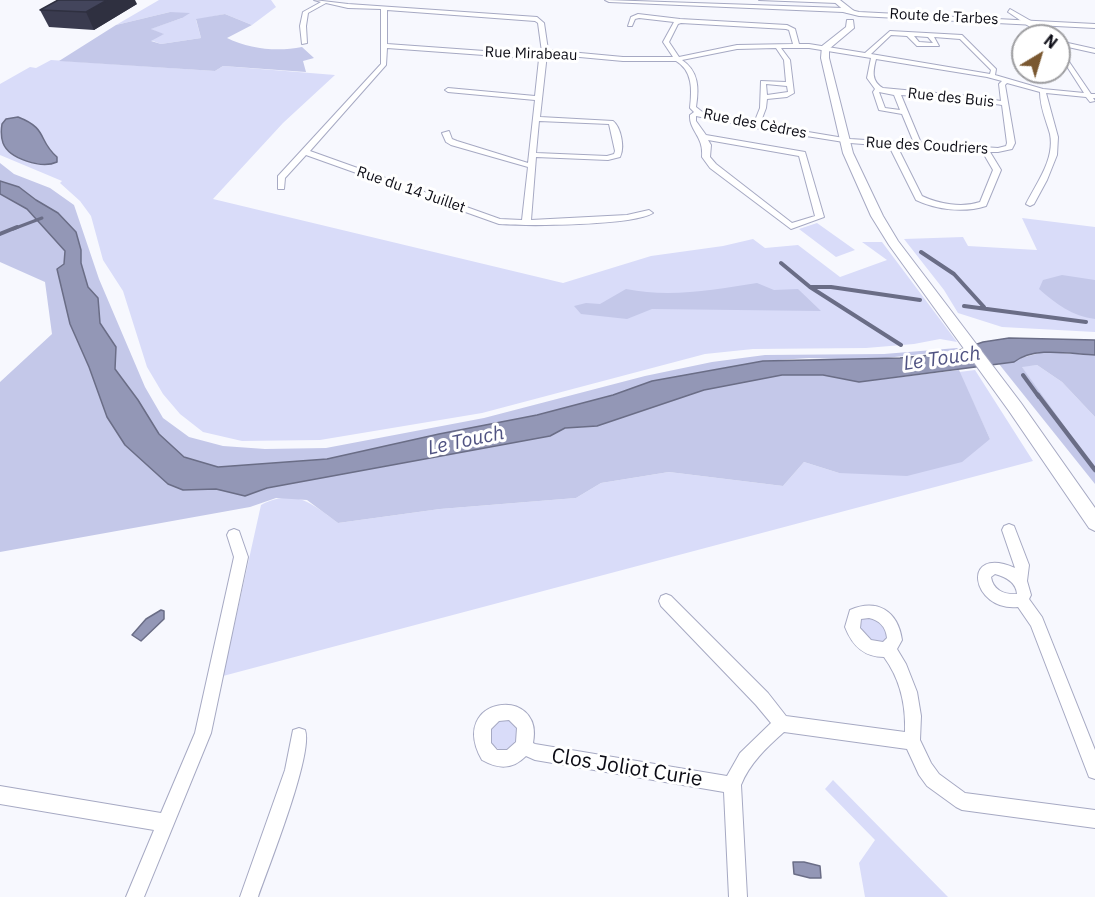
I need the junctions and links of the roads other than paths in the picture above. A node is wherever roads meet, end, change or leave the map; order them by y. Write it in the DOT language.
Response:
graph roads {
  1 [pos="316,0"];
  2 [pos="609,0"];
  3 [pos="762,0"];
  4 [pos="771,0"];
  5 [pos="834,0"];
  6 [pos="623,1"];
  7 [pos="325,2"];
  8 [pos="384,8"];
  9 [pos="1010,11"];
  10 [pos="858,15"];
  11 [pos="833,16"];
  12 [pos="680,21"];
  13 [pos="850,22"];
  14 [pos="1029,22"];
  15 [pos="1031,24"];
  16 [pos="630,25"];
  17 [pos="1095,26"];
  18 [pos="844,31"];
  19 [pos="909,34"];
  20 [pos="929,34"];
  21 [pos="304,43"];
  22 [pos="384,46"];
  23 [pos="777,46"];
  24 [pos="796,46"];
  25 [pos="825,48"];
  26 [pos="1071,48"];
  27 [pos="1095,51"];
  28 [pos="544,55"];
  29 [pos="870,56"];
  30 [pos="677,59"];
  31 [pos="1071,63"];
  32 [pos="992,76"];
  33 [pos="1004,79"];
  34 [pos="790,84"];
  35 [pos="448,90"];
  36 [pos="878,90"];
  37 [pos="1043,91"];
  38 [pos="897,93"];
  39 [pos="1092,96"];
  40 [pos="538,98"];
  41 [pos="764,98"];
  42 [pos="1005,104"];
  43 [pos="1095,104"];
  44 [pos="905,112"];
  45 [pos="697,113"];
  46 [pos="536,119"];
  47 [pos="756,126"];
  48 [pos="446,133"];
  49 [pos="703,137"];
  50 [pos="845,140"];
  51 [pos="892,144"];
  52 [pos="919,146"];
  53 [pos="985,150"];
  54 [pos="304,152"];
  55 [pos="533,155"];
  56 [pos="531,166"];
  57 [pos="281,187"];
  58 [pos="1030,204"];
  59 [pos="649,213"];
  60 [pos="526,223"];
  61 [pos="1095,523"];
  62 [pos="1009,530"];
  63 [pos="234,536"];
  64 [pos="1020,581"];
  65 [pos="1021,600"];
  66 [pos="666,601"];
  67 [pos="887,649"];
  68 [pos="782,724"];
  69 [pos="299,736"];
  70 [pos="912,741"];
  71 [pos="523,747"];
  72 [pos="1095,771"];
  73 [pos="732,785"];
  74 [pos="0,795"];
  75 [pos="1095,819"];
  76 [pos="165,823"];
  77 [pos="135,897"];
  78 [pos="249,897"];
  79 [pos="738,897"];
  1 -- 7 [label="street"];
  2 -- 6 [label="main road, Route de Tarbes"];
  3 -- 4 [label="street"];
  4 -- 5 [label="street"];
  5 -- 10 [label="main road"];
  5 -- 11 [label="main road"];
  6 -- 11 [label="main road, Route de Tarbes"];
  7 -- 8 [label="street"];
  7 -- 21 [label="street"];
  8 -- 22 [label="street"];
  8 -- 28 [label="street"];
  9 -- 14 [label="street"];
  10 -- 11 [label="main road, Route de Tarbes"];
  10 -- 13 [label="main road, Route de Tarbes"];
  10 -- 14 [label="main road, Route de Tarbes"];
  11 -- 13 [label="main road, Route de Tarbes"];
  11 -- 18 [label="main road"];
  12 -- 16 [label="street"];
  12 -- 24 [label="street"];
  12 -- 30 [label="street"];
  13 -- 18 [label="main road"];
  14 -- 15 [label="street"];
  14 -- 17 [label="main road, Route de Tarbes"];
  18 -- 25 [label="main road"];
  19 -- 20 [label="street"];
  19 -- 20 [label="street"];
  19 -- 29 [label="street"];
  20 -- 32 [label="street"];
  22 -- 28 [label="street, Rue Mirabeau"];
  22 -- 54 [label="street"];
  23 -- 24 [label="street"];
  23 -- 30 [label="street"];
  23 -- 34 [label="street"];
  24 -- 25 [label="street"];
  25 -- 29 [label="street"];
  25 -- 50 [label="main road"];
  26 -- 27 [label="street"];
  28 -- 30 [label="street, Rue Mirabeau"];
  28 -- 40 [label="street"];
  29 -- 32 [label="street"];
  29 -- 36 [label="street"];
  30 -- 45 [label="street, Rue des Cèdres"];
  31 -- 39 [label="street"];
  32 -- 33 [label="street"];
  33 -- 37 [label="street"];
  33 -- 42 [label="street, Rue des Coudriers"];
  34 -- 41 [label="street"];
  34 -- 41 [label="street"];
  35 -- 40 [label="street"];
  36 -- 38 [label="street, Rue des Buis"];
  36 -- 44 [label="street"];
  37 -- 39 [label="street"];
  37 -- 58 [label="street"];
  38 -- 42 [label="street, Rue des Buis"];
  38 -- 44 [label="street"];
  39 -- 43 [label="street"];
  40 -- 46 [label="street"];
  41 -- 47 [label="street"];
  42 -- 53 [label="street, Rue des Coudriers"];
  44 -- 52 [label="street"];
  45 -- 47 [label="street, Rue des Cèdres"];
  45 -- 49 [label="street"];
  46 -- 55 [label="street"];
  46 -- 55 [label="street"];
  47 -- 50 [label="street, Rue des Cèdres"];
  48 -- 56 [label="street"];
  49 -- 49 [label="street"];
  50 -- 51 [label="street, Rue des Coudriers"];
  50 -- 61 [label="main road"];
  51 -- 52 [label="street, Rue des Coudriers"];
  51 -- 53 [label="street"];
  52 -- 53 [label="street, Rue des Coudriers"];
  54 -- 57 [label="street"];
  54 -- 60 [label="street, Rue du 14 Juillet"];
  55 -- 56 [label="street"];
  56 -- 60 [label="street"];
  59 -- 60 [label="street, Rue du 14 Juillet"];
  62 -- 64 [label="street"];
  63 -- 76 [label="street"];
  64 -- 65 [label="street"];
  64 -- 65 [label="street"];
  65 -- 72 [label="street"];
  66 -- 68 [label="street"];
  67 -- 70 [label="street"];
  68 -- 70 [label="street"];
  68 -- 73 [label="street"];
  69 -- 78 [label="street"];
  70 -- 75 [label="street"];
  71 -- 73 [label="street, Clos Joliot Curie"];
  73 -- 79 [label="street"];
  74 -- 76 [label="street"];
  76 -- 77 [label="street"];
}
